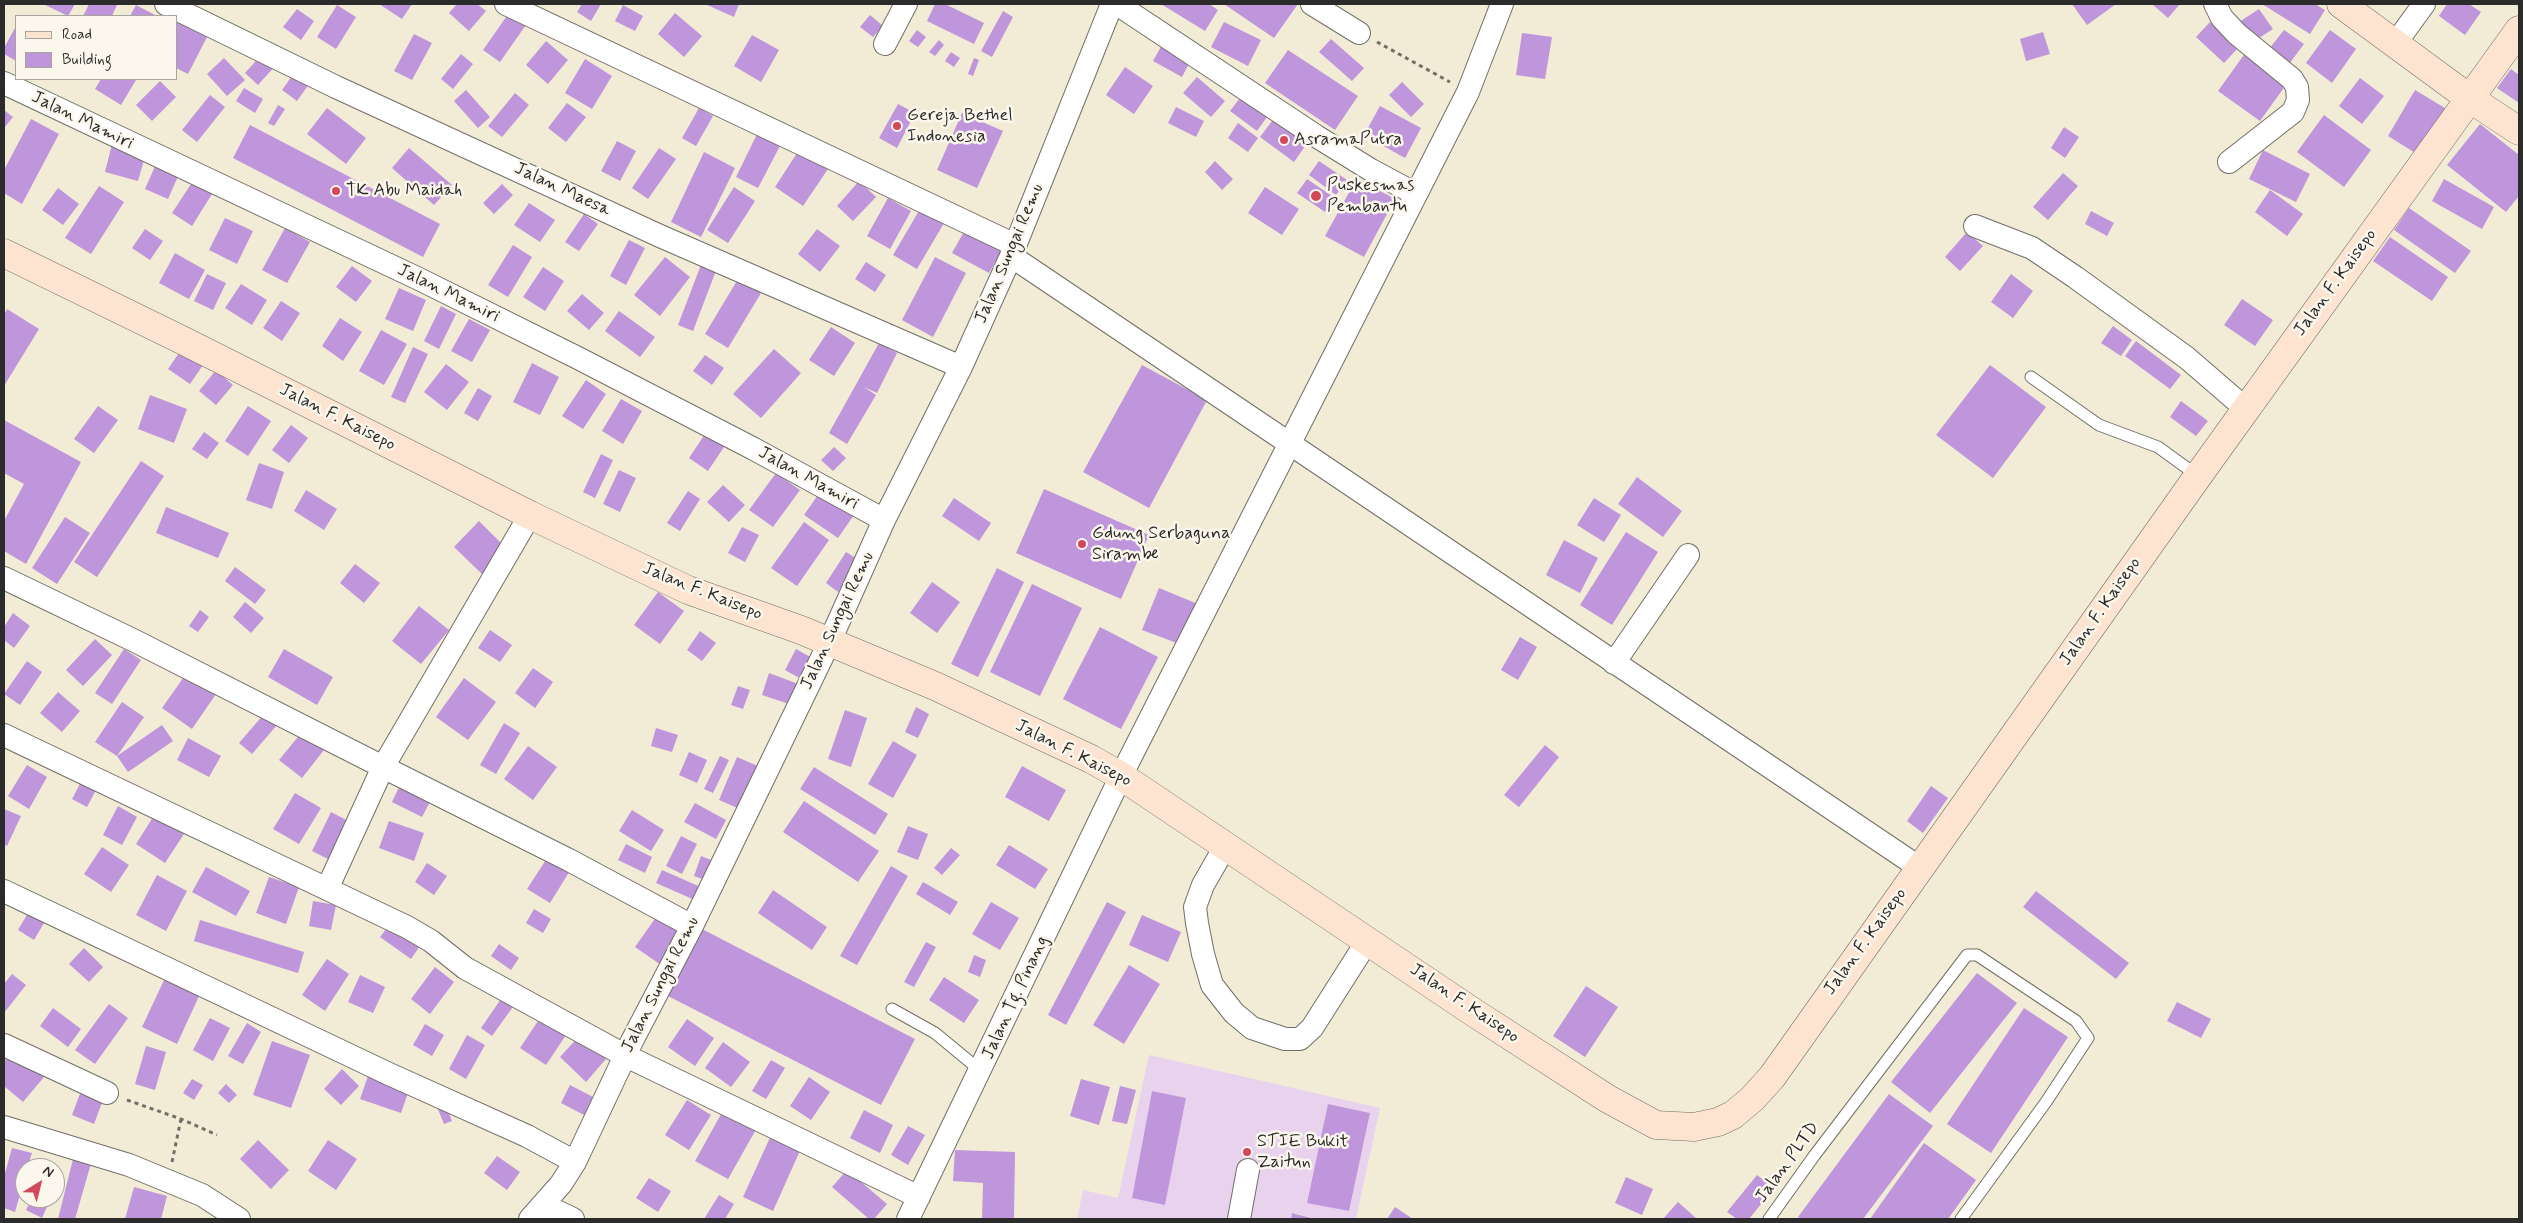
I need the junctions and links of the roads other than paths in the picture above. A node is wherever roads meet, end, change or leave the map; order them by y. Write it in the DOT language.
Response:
graph roads {
  1 [pos="166,4"];
  2 [pos="506,4"];
  3 [pos="906,4"];
  4 [pos="1112,4"];
  5 [pos="1117,4"];
  6 [pos="1312,4"];
  7 [pos="1502,4"];
  8 [pos="2215,4"];
  9 [pos="2341,4"];
  10 [pos="2424,4"];
  11 [pos="2519,30"];
  12 [pos="1359,33"];
  13 [pos="885,44"];
  14 [pos="2395,44"];
  15 [pos="4,83"];
  16 [pos="2469,98"];
  17 [pos="2519,131"];
  18 [pos="2229,162"];
  19 [pos="1414,193"];
  20 [pos="1975,226"];
  21 [pos="1013,250"];
  22 [pos="4,253"];
  23 [pos="962,367"];
  24 [pos="2031,377"];
  25 [pos="2246,409"];
  26 [pos="1289,441"];
  27 [pos="2198,476"];
  28 [pos="530,515"];
  29 [pos="884,520"];
  30 [pos="1688,555"];
  31 [pos="4,578"];
  32 [pos="829,643"];
  33 [pos="1614,663"];
  34 [pos="4,735"];
  35 [pos="383,767"];
  36 [pos="1121,776"];
  37 [pos="1226,845"];
  38 [pos="1920,868"];
  39 [pos="327,889"];
  40 [pos="4,891"];
  41 [pos="692,926"];
  42 [pos="1368,940"];
  43 [pos="892,1008"];
  44 [pos="4,1045"];
  45 [pos="624,1056"];
  46 [pos="981,1070"];
  47 [pos="107,1093"];
  48 [pos="4,1127"];
  49 [pos="575,1162"];
  50 [pos="1248,1170"];
  51 [pos="919,1197"];
  52 [pos="537,1212"];
  53 [pos="239,1219"];
  54 [pos="573,1219"];
  55 [pos="908,1219"];
  56 [pos="1239,1219"];
  57 [pos="1769,1219"];
  58 [pos="1961,1219"];
  1 -- 23 [label="street, Jalan Maesa"];
  2 -- 21 [label="street"];
  3 -- 13 [label="street"];
  4 -- 21 [label="street, Jalan Sungai Remu"];
  5 -- 19 [label="street"];
  6 -- 12 [label="street"];
  7 -- 19 [label="street, Jalan Tg. Pinang"];
  8 -- 18 [label="street"];
  9 -- 14 [label="street"];
  10 -- 14 [label="street"];
  11 -- 16 [label="street, Jalan F. Kaisepo"];
  14 -- 16 [label="street"];
  15 -- 29 [label="street, Jalan Mamiri"];
  16 -- 17 [label="street"];
  16 -- 25 [label="street, Jalan F. Kaisepo"];
  19 -- 26 [label="street, Jalan Tg. Pinang"];
  20 -- 25 [label="street"];
  21 -- 23 [label="street, Jalan Sungai Remu"];
  21 -- 26 [label="street"];
  22 -- 28 [label="street, Jalan F. Kaisepo"];
  23 -- 29 [label="street, Jalan Sungai Remu"];
  24 -- 27 [label="lane"];
  25 -- 27 [label="street, Jalan F. Kaisepo"];
  26 -- 33 [label="street"];
  26 -- 36 [label="street, Jalan Tg. Pinang"];
  27 -- 38 [label="street, Jalan F. Kaisepo"];
  28 -- 32 [label="street, Jalan F. Kaisepo"];
  28 -- 35 [label="street"];
  29 -- 32 [label="street, Jalan Sungai Remu"];
  30 -- 33 [label="street"];
  31 -- 35 [label="street"];
  32 -- 36 [label="street, Jalan F. Kaisepo"];
  32 -- 41 [label="street, Jalan Sungai Remu"];
  33 -- 38 [label="street"];
  34 -- 39 [label="street"];
  35 -- 39 [label="street"];
  35 -- 41 [label="street"];
  36 -- 37 [label="street, Jalan F. Kaisepo"];
  36 -- 46 [label="street, Jalan Tg. Pinang"];
  37 -- 42 [label="street, Jalan F. Kaisepo"];
  37 -- 42 [label="street"];
  38 -- 42 [label="street, Jalan F. Kaisepo"];
  39 -- 45 [label="street"];
  40 -- 49 [label="street"];
  41 -- 45 [label="street, Jalan Sungai Remu"];
  43 -- 46 [label="lane"];
  44 -- 47 [label="street"];
  45 -- 49 [label="street, Jalan Sungai Remu"];
  45 -- 51 [label="street"];
  46 -- 51 [label="street, Jalan Tg. Pinang"];
  48 -- 53 [label="street"];
  49 -- 52 [label="street, Jalan Sungai Remu"];
  50 -- 56 [label="street"];
  51 -- 55 [label="street, Jalan Tg. Pinang"];
  52 -- 54 [label="street"];
  57 -- 58 [label="lane, Jalan PLTD"];
}
